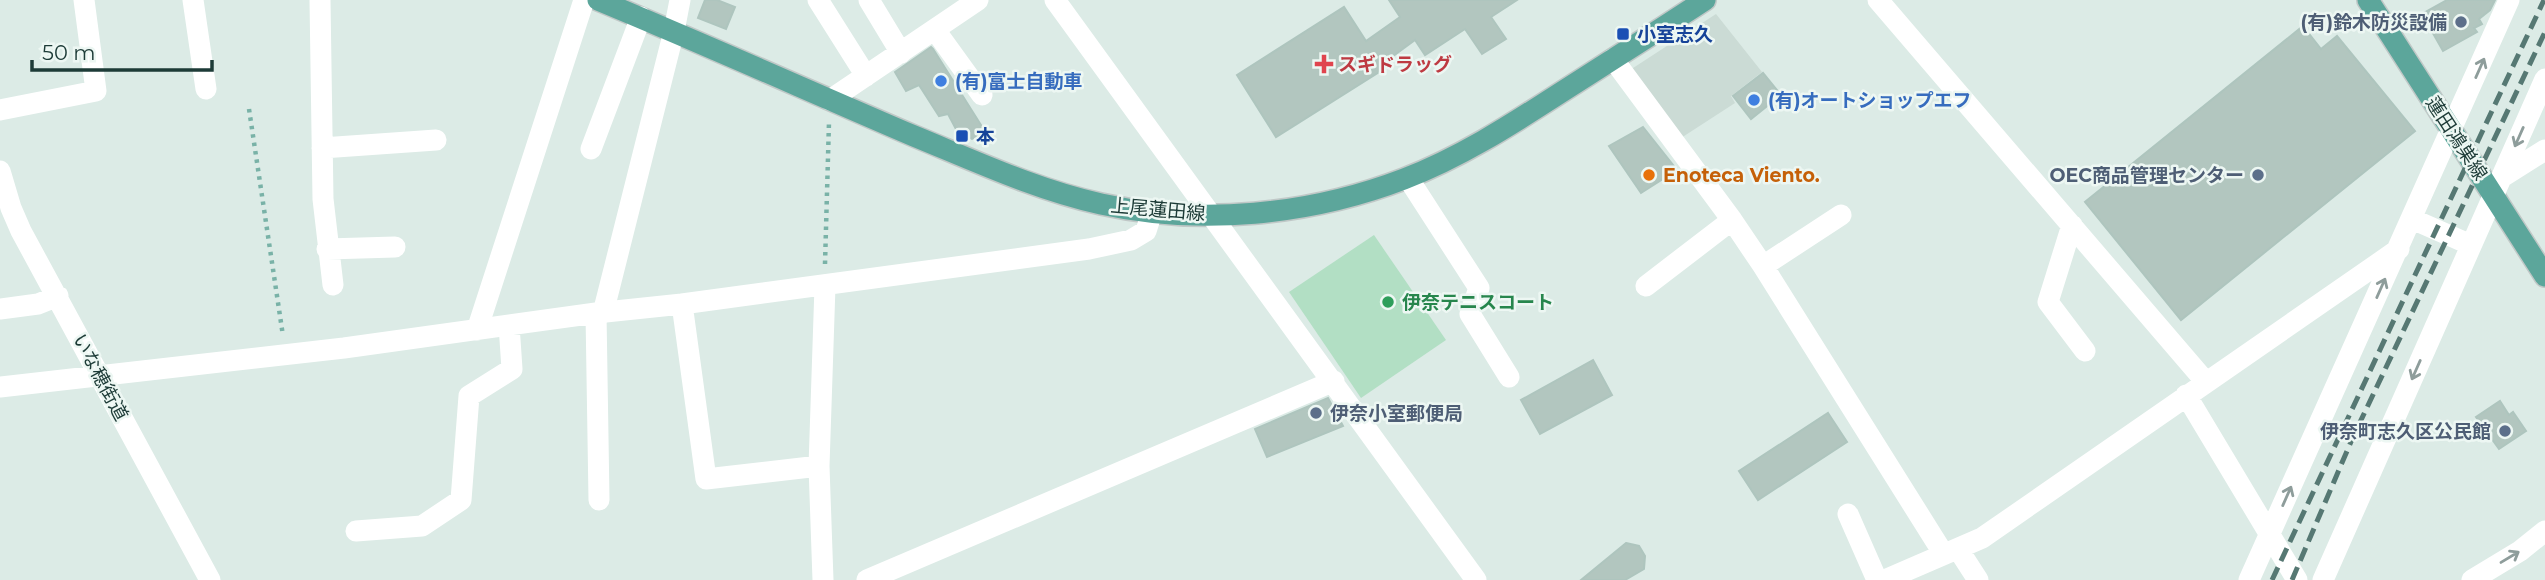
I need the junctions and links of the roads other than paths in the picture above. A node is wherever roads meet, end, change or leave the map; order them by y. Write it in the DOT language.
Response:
graph roads {
  1 [pos="84,0"];
  2 [pos="193,0"];
  3 [pos="320,0"];
  4 [pos="583,0"];
  5 [pos="598,0"];
  6 [pos="680,0"];
  7 [pos="818,0"];
  8 [pos="869,0"];
  9 [pos="1055,0"];
  10 [pos="1705,0"];
  11 [pos="1878,0"];
  12 [pos="2368,0"];
  13 [pos="2509,0"];
  14 [pos="975,1"];
  15 [pos="641,18"];
  16 [pos="935,30"];
  17 [pos="674,31"];
  18 [pos="901,53"];
  19 [pos="1613,59"];
  20 [pos="866,76"];
  21 [pos="2545,79"];
  22 [pos="206,89"];
  23 [pos="982,95"];
  24 [pos="830,100"];
  25 [pos="0,110"];
  26 [pos="2452,131"];
  27 [pos="436,140"];
  28 [pos="322,148"];
  29 [pos="591,149"];
  30 [pos="2545,150"];
  31 [pos="0,173"];
  32 [pos="1408,177"];
  33 [pos="2498,186"];
  34 [pos="1152,212"];
  35 [pos="1213,215"];
  36 [pos="1840,215"];
  37 [pos="2412,219"];
  38 [pos="1732,220"];
  39 [pos="2071,225"];
  40 [pos="2471,245"];
  41 [pos="395,247"];
  42 [pos="327,249"];
  43 [pos="2399,249"];
  44 [pos="1763,266"];
  45 [pos="2545,276"];
  46 [pos="333,285"];
  47 [pos="825,286"];
  48 [pos="1646,286"];
  49 [pos="58,296"];
  50 [pos="682,304"];
  51 [pos="0,309"];
  52 [pos="600,313"];
  53 [pos="509,325"];
  54 [pos="477,330"];
  55 [pos="2085,351"];
  56 [pos="99,376"];
  57 [pos="1508,377"];
  58 [pos="1334,381"];
  59 [pos="2205,381"];
  60 [pos="0,387"];
  61 [pos="2186,395"];
  62 [pos="819,466"];
  63 [pos="599,500"];
  64 [pos="1848,514"];
  65 [pos="356,531"];
  66 [pos="2545,531"];
  67 [pos="2270,533"];
  68 [pos="1950,551"];
  69 [pos="210,580"];
  70 [pos="822,580"];
  71 [pos="867,580"];
  72 [pos="1476,580"];
  73 [pos="1877,580"];
  74 [pos="1885,580"];
  75 [pos="1978,580"];
  76 [pos="2249,580"];
  77 [pos="2297,580"];
  78 [pos="2323,580"];
  79 [pos="2472,580"];
  1 -- 25 [label="street"];
  2 -- 22 [label="street"];
  3 -- 28 [label="street"];
  4 -- 54 [label="street"];
  5 -- 15 [label="main road, 上尾蓮田線"];
  6 -- 17 [label="street"];
  7 -- 20 [label="street"];
  8 -- 18 [label="street"];
  9 -- 35 [label="street"];
  10 -- 19 [label="main road, 上尾蓮田線"];
  11 -- 39 [label="street"];
  12 -- 26 [label="main road, 蓮田鴻巣線"];
  26 -- 13 [label="street, one-way"];
  14 -- 16 [label="street"];
  15 -- 17 [label="main road, 上尾蓮田線"];
  15 -- 29 [label="street"];
  16 -- 18 [label="street"];
  16 -- 23 [label="street"];
  17 -- 24 [label="main road, 上尾蓮田線"];
  17 -- 52 [label="street"];
  18 -- 20 [label="street"];
  19 -- 32 [label="main road, 上尾蓮田線"];
  19 -- 38 [label="street"];
  20 -- 24 [label="street"];
  21 -- 33 [label="street, one-way"];
  24 -- 34 [label="main road, 上尾蓮田線"];
  26 -- 33 [label="main road, 蓮田鴻巣線"];
  26 -- 37 [label="street"];
  27 -- 28 [label="street"];
  28 -- 42 [label="street"];
  30 -- 33 [label="street"];
  31 -- 49 [label="street, いな穂街道"];
  32 -- 35 [label="main road, 上尾蓮田線"];
  32 -- 57 [label="street"];
  33 -- 40 [label="street"];
  33 -- 45 [label="main road, 蓮田鴻巣線"];
  34 -- 35 [label="main road, 上尾蓮田線"];
  34 -- 47 [label="street"];
  35 -- 58 [label="street"];
  36 -- 44 [label="street"];
  37 -- 40 [label="street"];
  37 -- 43 [label="street"];
  38 -- 44 [label="street"];
  38 -- 48 [label="street"];
  39 -- 55 [label="street"];
  39 -- 59 [label="street"];
  40 -- 78 [label="street, one-way"];
  41 -- 42 [label="street"];
  42 -- 46 [label="street"];
  43 -- 59 [label="street"];
  67 -- 43 [label="street, one-way"];
  44 -- 68 [label="street"];
  47 -- 50 [label="street"];
  47 -- 62 [label="street"];
  49 -- 51 [label="street"];
  49 -- 56 [label="street, いな穂街道"];
  50 -- 52 [label="street"];
  50 -- 62 [label="street"];
  52 -- 53 [label="street"];
  52 -- 63 [label="street"];
  53 -- 54 [label="street"];
  53 -- 65 [label="street"];
  54 -- 56 [label="street"];
  56 -- 60 [label="street"];
  56 -- 69 [label="street, いな穂街道"];
  58 -- 71 [label="street"];
  58 -- 72 [label="street"];
  59 -- 61 [label="street"];
  61 -- 67 [label="street"];
  61 -- 68 [label="street"];
  62 -- 70 [label="street"];
  64 -- 73 [label="street"];
  79 -- 66 [label="street, one-way"];
  67 -- 76 [label="street"];
  67 -- 77 [label="street"];
  68 -- 74 [label="street"];
  68 -- 75 [label="street"];
}
